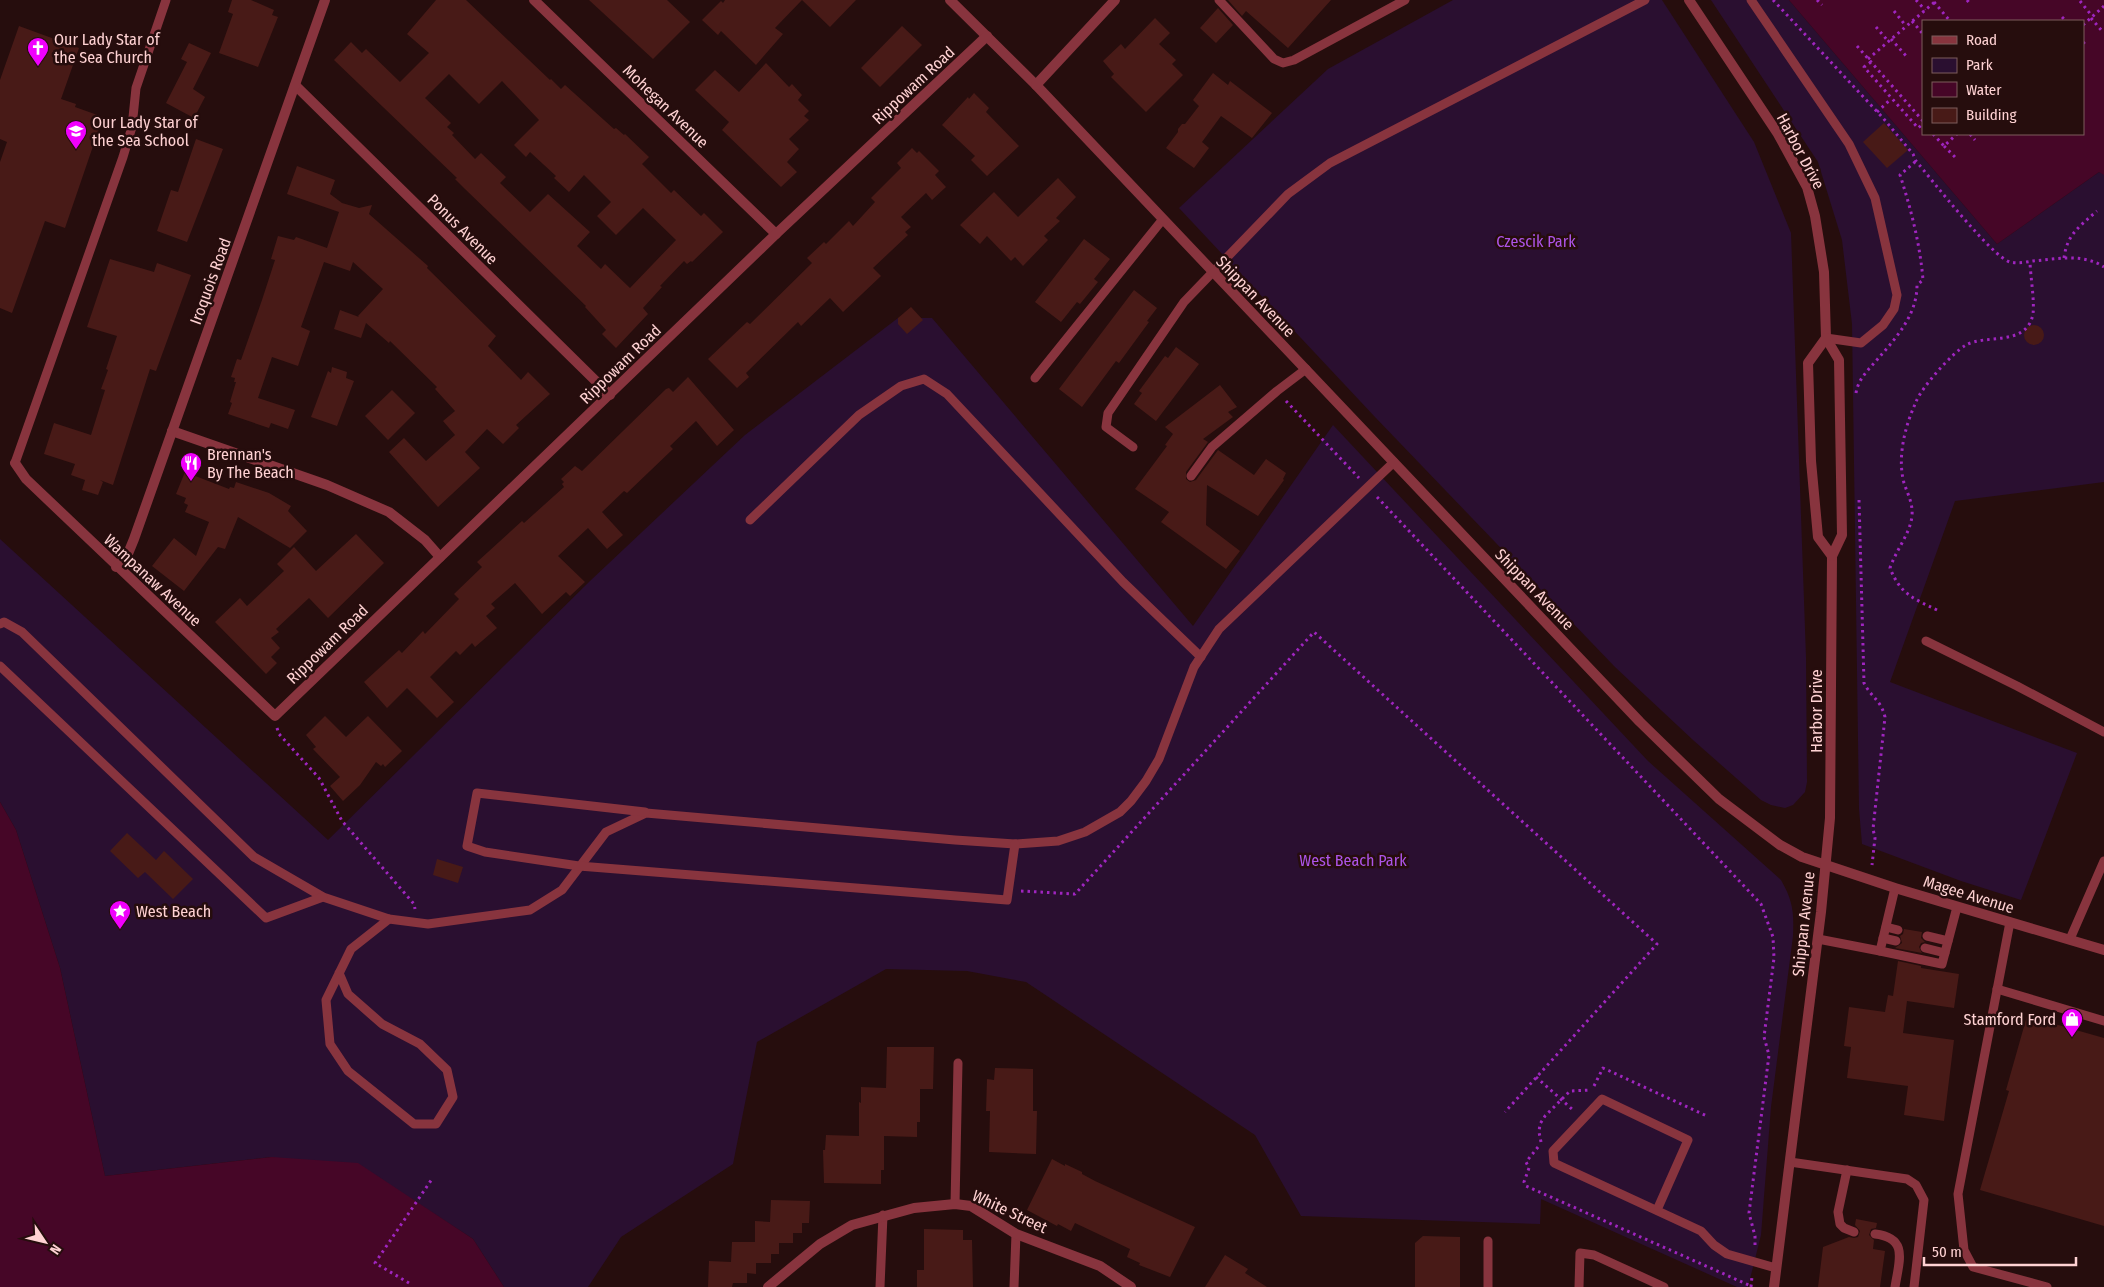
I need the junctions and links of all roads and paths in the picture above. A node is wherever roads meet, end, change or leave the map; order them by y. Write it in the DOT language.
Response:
graph roads {
  1 [pos="166,0"];
  2 [pos="325,0"];
  3 [pos="534,0"];
  4 [pos="950,0"];
  5 [pos="1115,0"];
  6 [pos="1219,0"];
  7 [pos="1405,0"];
  8 [pos="1645,0"];
  9 [pos="1689,0"];
  10 [pos="1751,0"];
  11 [pos="1773,0"];
  12 [pos="1817,0"];
  13 [pos="1916,0"];
  14 [pos="1967,0"];
  15 [pos="1936,1"];
  16 [pos="2080,1"];
  17 [pos="1822,5"];
  18 [pos="1971,5"];
  19 [pos="2104,6"];
  20 [pos="1894,10"];
  21 [pos="1925,10"];
  22 [pos="2062,17"];
  23 [pos="2092,17"];
  24 [pos="1949,20"];
  25 [pos="2065,20"];
  26 [pos="1912,21"];
  27 [pos="2084,24"];
  28 [pos="1906,26"];
  29 [pos="1876,27"];
  30 [pos="2102,31"];
  31 [pos="1922,33"];
  32 [pos="987,36"];
  33 [pos="1890,40"];
  34 [pos="2084,43"];
  35 [pos="1857,46"];
  36 [pos="2087,46"];
  37 [pos="1908,58"];
  38 [pos="1869,60"];
  39 [pos="1036,85"];
  40 [pos="296,86"];
  41 [pos="1891,99"];
  42 [pos="1877,112"];
  43 [pos="1922,122"];
  44 [pos="1922,124"];
  45 [pos="1935,135"];
  46 [pos="1957,135"];
  47 [pos="1971,135"];
  48 [pos="1975,140"];
  49 [pos="1944,146"];
  50 [pos="1956,158"];
  51 [pos="1916,162"];
  52 [pos="2097,211"];
  53 [pos="1163,219"];
  54 [pos="776,234"];
  55 [pos="2064,258"];
  56 [pos="2030,262"];
  57 [pos="2104,267"];
  58 [pos="1213,272"];
  59 [pos="1826,338"];
  60 [pos="1306,370"];
  61 [pos="1035,378"];
  62 [pos="1277,391"];
  63 [pos="610,395"];
  64 [pos="1856,395"];
  65 [pos="172,431"];
  66 [pos="1133,447"];
  67 [pos="1394,462"];
  68 [pos="15,463"];
  69 [pos="1191,476"];
  70 [pos="1368,487"];
  71 [pos="1858,498"];
  72 [pos="750,520"];
  73 [pos="1832,556"];
  74 [pos="440,557"];
  75 [pos="116,567"];
  76 [pos="1937,610"];
  77 [pos="0,624"];
  78 [pos="1926,641"];
  79 [pos="1201,657"];
  80 [pos="0,666"];
  81 [pos="275,716"];
  82 [pos="2104,732"];
  83 [pos="646,813"];
  84 [pos="1015,844"];
  85 [pos="2104,861"];
  86 [pos="579,866"];
  87 [pos="1826,866"];
  88 [pos="1870,880"];
  89 [pos="1895,888"];
  90 [pos="1008,890"];
  91 [pos="323,897"];
  92 [pos="1957,907"];
  93 [pos="389,919"];
  94 [pos="416,922"];
  95 [pos="2010,922"];
  96 [pos="1886,927"];
  97 [pos="1898,930"];
  98 [pos="1927,936"];
  99 [pos="1883,938"];
  100 [pos="1818,940"];
  101 [pos="2070,940"];
  102 [pos="1896,941"];
  103 [pos="1948,941"];
  104 [pos="1925,948"];
  105 [pos="2104,950"];
  106 [pos="1880,951"];
  107 [pos="1945,952"];
  108 [pos="340,973"];
  109 [pos="1998,990"];
  110 [pos="2104,1021"];
  111 [pos="958,1063"];
  112 [pos="1536,1077"];
  113 [pos="1561,1100"];
  114 [pos="1504,1112"];
  115 [pos="1707,1116"];
  116 [pos="1583,1119"];
  117 [pos="1790,1162"];
  118 [pos="1847,1170"];
  119 [pos="432,1179"];
  120 [pos="955,1204"];
  121 [pos="1657,1210"];
  122 [pos="883,1215"];
  123 [pos="1854,1232"];
  124 [pos="1016,1234"];
  125 [pos="1875,1234"];
  126 [pos="1488,1241"];
  127 [pos="1754,1262"];
  128 [pos="1776,1268"];
  129 [pos="409,1284"];
  130 [pos="1751,1286"];
  131 [pos="768,1287"];
  132 [pos="880,1287"];
  133 [pos="1014,1287"];
  134 [pos="1132,1287"];
  135 [pos="1488,1287"];
  136 [pos="1579,1287"];
  137 [pos="1664,1287"];
  138 [pos="1774,1287"];
  139 [pos="1895,1287"];
  140 [pos="1914,1287"];
  141 [pos="2047,1287"];
  1 -- 68 [label="lane"];
  2 -- 40 [label="street, Iroquois Road"];
  3 -- 54 [label="street, Mohegan Avenue"];
  4 -- 32 [label="street, Shippan Avenue"];
  5 -- 39 [label="street"];
  6 -- 7 [label="lane"];
  8 -- 58 [label="lane"];
  9 -- 59 [label="street, Harbor Drive"];
  10 -- 59 [label="lane"];
  11 -- 42 [label="path"];
  12 -- 17 [label="path"];
  13 -- 21 [label="path"];
  14 -- 18 [label="path"];
  15 -- 21 [label="path"];
  15 -- 24 [label="path"];
  16 -- 23 [label="path"];
  19 -- 23 [label="path"];
  20 -- 28 [label="path"];
  21 -- 26 [label="path"];
  22 -- 25 [label="path"];
  23 -- 27 [label="path"];
  23 -- 30 [label="path"];
  26 -- 28 [label="path"];
  26 -- 31 [label="path"];
  28 -- 33 [label="path"];
  29 -- 33 [label="path"];
  32 -- 39 [label="street, Shippan Avenue"];
  32 -- 54 [label="street, Rippowam Road"];
  33 -- 37 [label="path"];
  33 -- 38 [label="path"];
  34 -- 36 [label="path"];
  35 -- 38 [label="path"];
  38 -- 41 [label="path"];
  38 -- 43 [label="path"];
  39 -- 53 [label="street, Shippan Avenue"];
  40 -- 63 [label="street, Ponus Avenue"];
  40 -- 65 [label="street, Iroquois Road"];
  41 -- 42 [label="path"];
  41 -- 44 [label="path"];
  42 -- 51 [label="path"];
  45 -- 49 [label="path"];
  46 -- 49 [label="path"];
  47 -- 48 [label="path"];
  49 -- 50 [label="path"];
  51 -- 56 [label="path"];
  51 -- 64 [label="path"];
  52 -- 55 [label="path"];
  53 -- 58 [label="street, Shippan Avenue"];
  53 -- 61 [label="lane"];
  54 -- 63 [label="street, Rippowam Road"];
  55 -- 56 [label="path"];
  55 -- 57 [label="path"];
  56 -- 76 [label="path"];
  58 -- 60 [label="street, Shippan Avenue"];
  58 -- 66 [label="lane"];
  59 -- 73 [label="street, Harbor Drive"];
  59 -- 73 [label="street"];
  60 -- 62 [label="lane"];
  60 -- 67 [label="street, Shippan Avenue"];
  62 -- 69 [label="lane"];
  62 -- 70 [label="path"];
  63 -- 74 [label="street, Rippowam Road"];
  65 -- 74 [label="street"];
  65 -- 75 [label="street, Iroquois Road"];
  67 -- 70 [label="lane"];
  67 -- 87 [label="street, Shippan Avenue"];
  68 -- 75 [label="street, Wampanaw Avenue"];
  70 -- 79 [label="lane"];
  70 -- 127 [label="path"];
  71 -- 88 [label="path"];
  72 -- 79 [label="lane"];
  73 -- 87 [label="street, Harbor Drive"];
  74 -- 81 [label="street, Rippowam Road"];
  75 -- 81 [label="street, Wampanaw Avenue"];
  77 -- 91 [label="lane"];
  78 -- 82 [label="lane"];
  79 -- 84 [label="lane"];
  80 -- 91 [label="lane"];
  81 -- 94 [label="path"];
  83 -- 84 [label="lane"];
  83 -- 86 [label="lane"];
  83 -- 86 [label="lane"];
  84 -- 90 [label="lane"];
  85 -- 101 [label="lane"];
  86 -- 90 [label="lane"];
  86 -- 94 [label="lane"];
  87 -- 88 [label="street, Magee Avenue"];
  87 -- 100 [label="street, Shippan Avenue"];
  88 -- 89 [label="street, Magee Avenue"];
  89 -- 92 [label="street, Magee Avenue"];
  89 -- 96 [label="lane"];
  90 -- 112 [label="path"];
  91 -- 93 [label="lane"];
  92 -- 95 [label="street, Magee Avenue"];
  92 -- 103 [label="lane"];
  93 -- 94 [label="lane"];
  93 -- 108 [label="lane"];
  95 -- 101 [label="street, Magee Avenue"];
  95 -- 109 [label="lane"];
  96 -- 97 [label="lane"];
  96 -- 99 [label="lane"];
  98 -- 103 [label="lane"];
  99 -- 102 [label="lane"];
  99 -- 106 [label="lane"];
  100 -- 106 [label="lane"];
  100 -- 117 [label="street, Shippan Avenue"];
  101 -- 105 [label="street, Magee Avenue"];
  103 -- 107 [label="lane"];
  104 -- 107 [label="lane"];
  106 -- 107 [label="lane"];
  108 -- 108 [label="lane"];
  109 -- 110 [label="lane"];
  109 -- 141 [label="lane"];
  111 -- 120 [label="lane"];
  112 -- 113 [label="path"];
  112 -- 114 [label="path"];
  113 -- 115 [label="path"];
  113 -- 116 [label="path"];
  113 -- 130 [label="path"];
  116 -- 121 [label="lane"];
  116 -- 121 [label="lane"];
  117 -- 118 [label="lane"];
  117 -- 128 [label="street, Shippan Avenue"];
  118 -- 123 [label="lane"];
  118 -- 140 [label="lane"];
  119 -- 129 [label="path"];
  120 -- 122 [label="street, White Street"];
  120 -- 124 [label="street, White Street"];
  121 -- 127 [label="lane"];
  122 -- 131 [label="street, White Street"];
  122 -- 132 [label="lane"];
  124 -- 133 [label="lane"];
  124 -- 134 [label="street, White Street"];
  125 -- 139 [label="lane"];
  126 -- 135 [label="lane"];
  127 -- 128 [label="lane"];
  127 -- 130 [label="path"];
  128 -- 138 [label="street, Shippan Avenue"];
  136 -- 137 [label="lane"];
}
